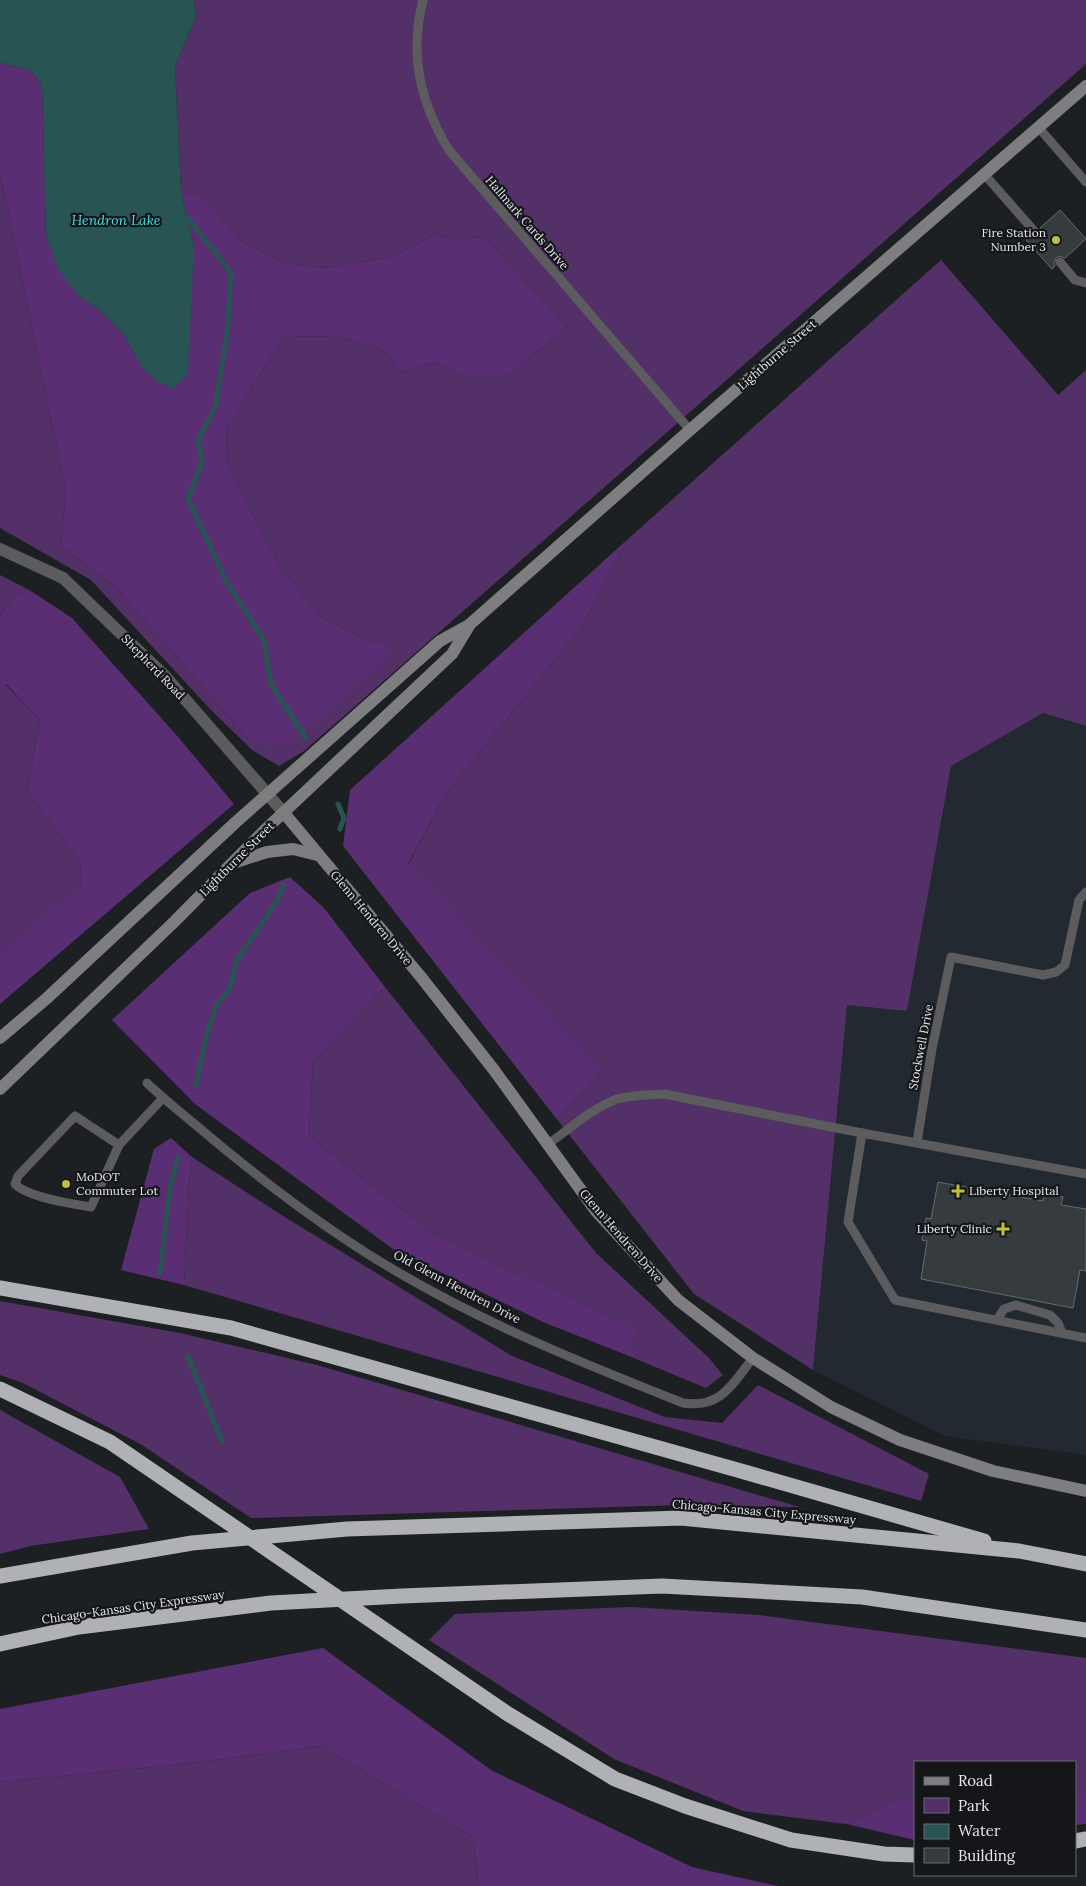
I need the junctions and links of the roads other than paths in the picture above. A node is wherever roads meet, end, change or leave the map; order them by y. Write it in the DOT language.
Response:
graph roads {
  1 [pos="423,0"];
  2 [pos="1086,86"];
  3 [pos="1039,128"];
  4 [pos="985,174"];
  5 [pos="1086,182"];
  6 [pos="1035,232"];
  7 [pos="1060,262"];
  8 [pos="1086,283"];
  9 [pos="690,430"];
  10 [pos="0,549"];
  11 [pos="469,625"];
  12 [pos="268,794"];
  13 [pos="284,813"];
  14 [pos="317,855"];
  15 [pos="233,863"];
  16 [pos="1086,892"];
  17 [pos="0,1038"];
  18 [pos="147,1083"];
  19 [pos="0,1089"];
  20 [pos="163,1098"];
  21 [pos="862,1133"];
  22 [pos="917,1142"];
  23 [pos="548,1144"];
  24 [pos="119,1145"];
  25 [pos="1086,1174"];
  26 [pos="0,1288"];
  27 [pos="997,1320"];
  28 [pos="1062,1333"];
  29 [pos="1086,1338"];
  30 [pos="753,1358"];
  31 [pos="0,1389"];
  32 [pos="1086,1490"];
  33 [pos="1019,1551"];
  34 [pos="1086,1564"];
  35 [pos="0,1576"];
  36 [pos="1086,1630"];
  37 [pos="0,1644"];
  38 [pos="914,1855"];
  1 -- 9 [label="lane, Hallmark Cards Drive"];
  2 -- 3 [label="main road, Lightburne Street"];
  3 -- 4 [label="main road, Lightburne Street"];
  3 -- 5 [label="lane"];
  4 -- 6 [label="lane"];
  4 -- 9 [label="main road, Lightburne Street"];
  7 -- 8 [label="lane"];
  9 -- 11 [label="main road, Lightburne Street"];
  10 -- 12 [label="street, Shepherd Road"];
  11 -- 12 [label="main road, Lightburne Street"];
  11 -- 13 [label="main road, Lightburne Street"];
  12 -- 13 [label="street, Shepherd Road"];
  12 -- 17 [label="main road, Lightburne Street"];
  13 -- 14 [label="main road, Glenn Hendren Drive"];
  13 -- 15 [label="main road, Lightburne Street"];
  14 -- 15 [label="main road"];
  14 -- 23 [label="main road, Glenn Hendren Drive"];
  15 -- 19 [label="main road, Lightburne Street"];
  16 -- 22 [label="lane, Stockwell Drive"];
  18 -- 20 [label="lane, Old Glenn Hendren Drive"];
  20 -- 24 [label="lane"];
  20 -- 30 [label="lane, Old Glenn Hendren Drive"];
  21 -- 22 [label="lane"];
  21 -- 23 [label="lane"];
  21 -- 27 [label="lane"];
  22 -- 25 [label="lane"];
  23 -- 30 [label="main road, Glenn Hendren Drive"];
  24 -- 24 [label="lane"];
  26 -- 33 [label="highway"];
  27 -- 28 [label="lane"];
  27 -- 28 [label="lane"];
  28 -- 29 [label="lane"];
  30 -- 32 [label="main road, Glenn Hendren Drive"];
  31 -- 38 [label="highway"];
  33 -- 34 [label="highway, Chicago-Kansas City Expressway"];
  33 -- 35 [label="highway, Chicago-Kansas City Expressway"];
  36 -- 37 [label="highway, Chicago-Kansas City Expressway"];
}
